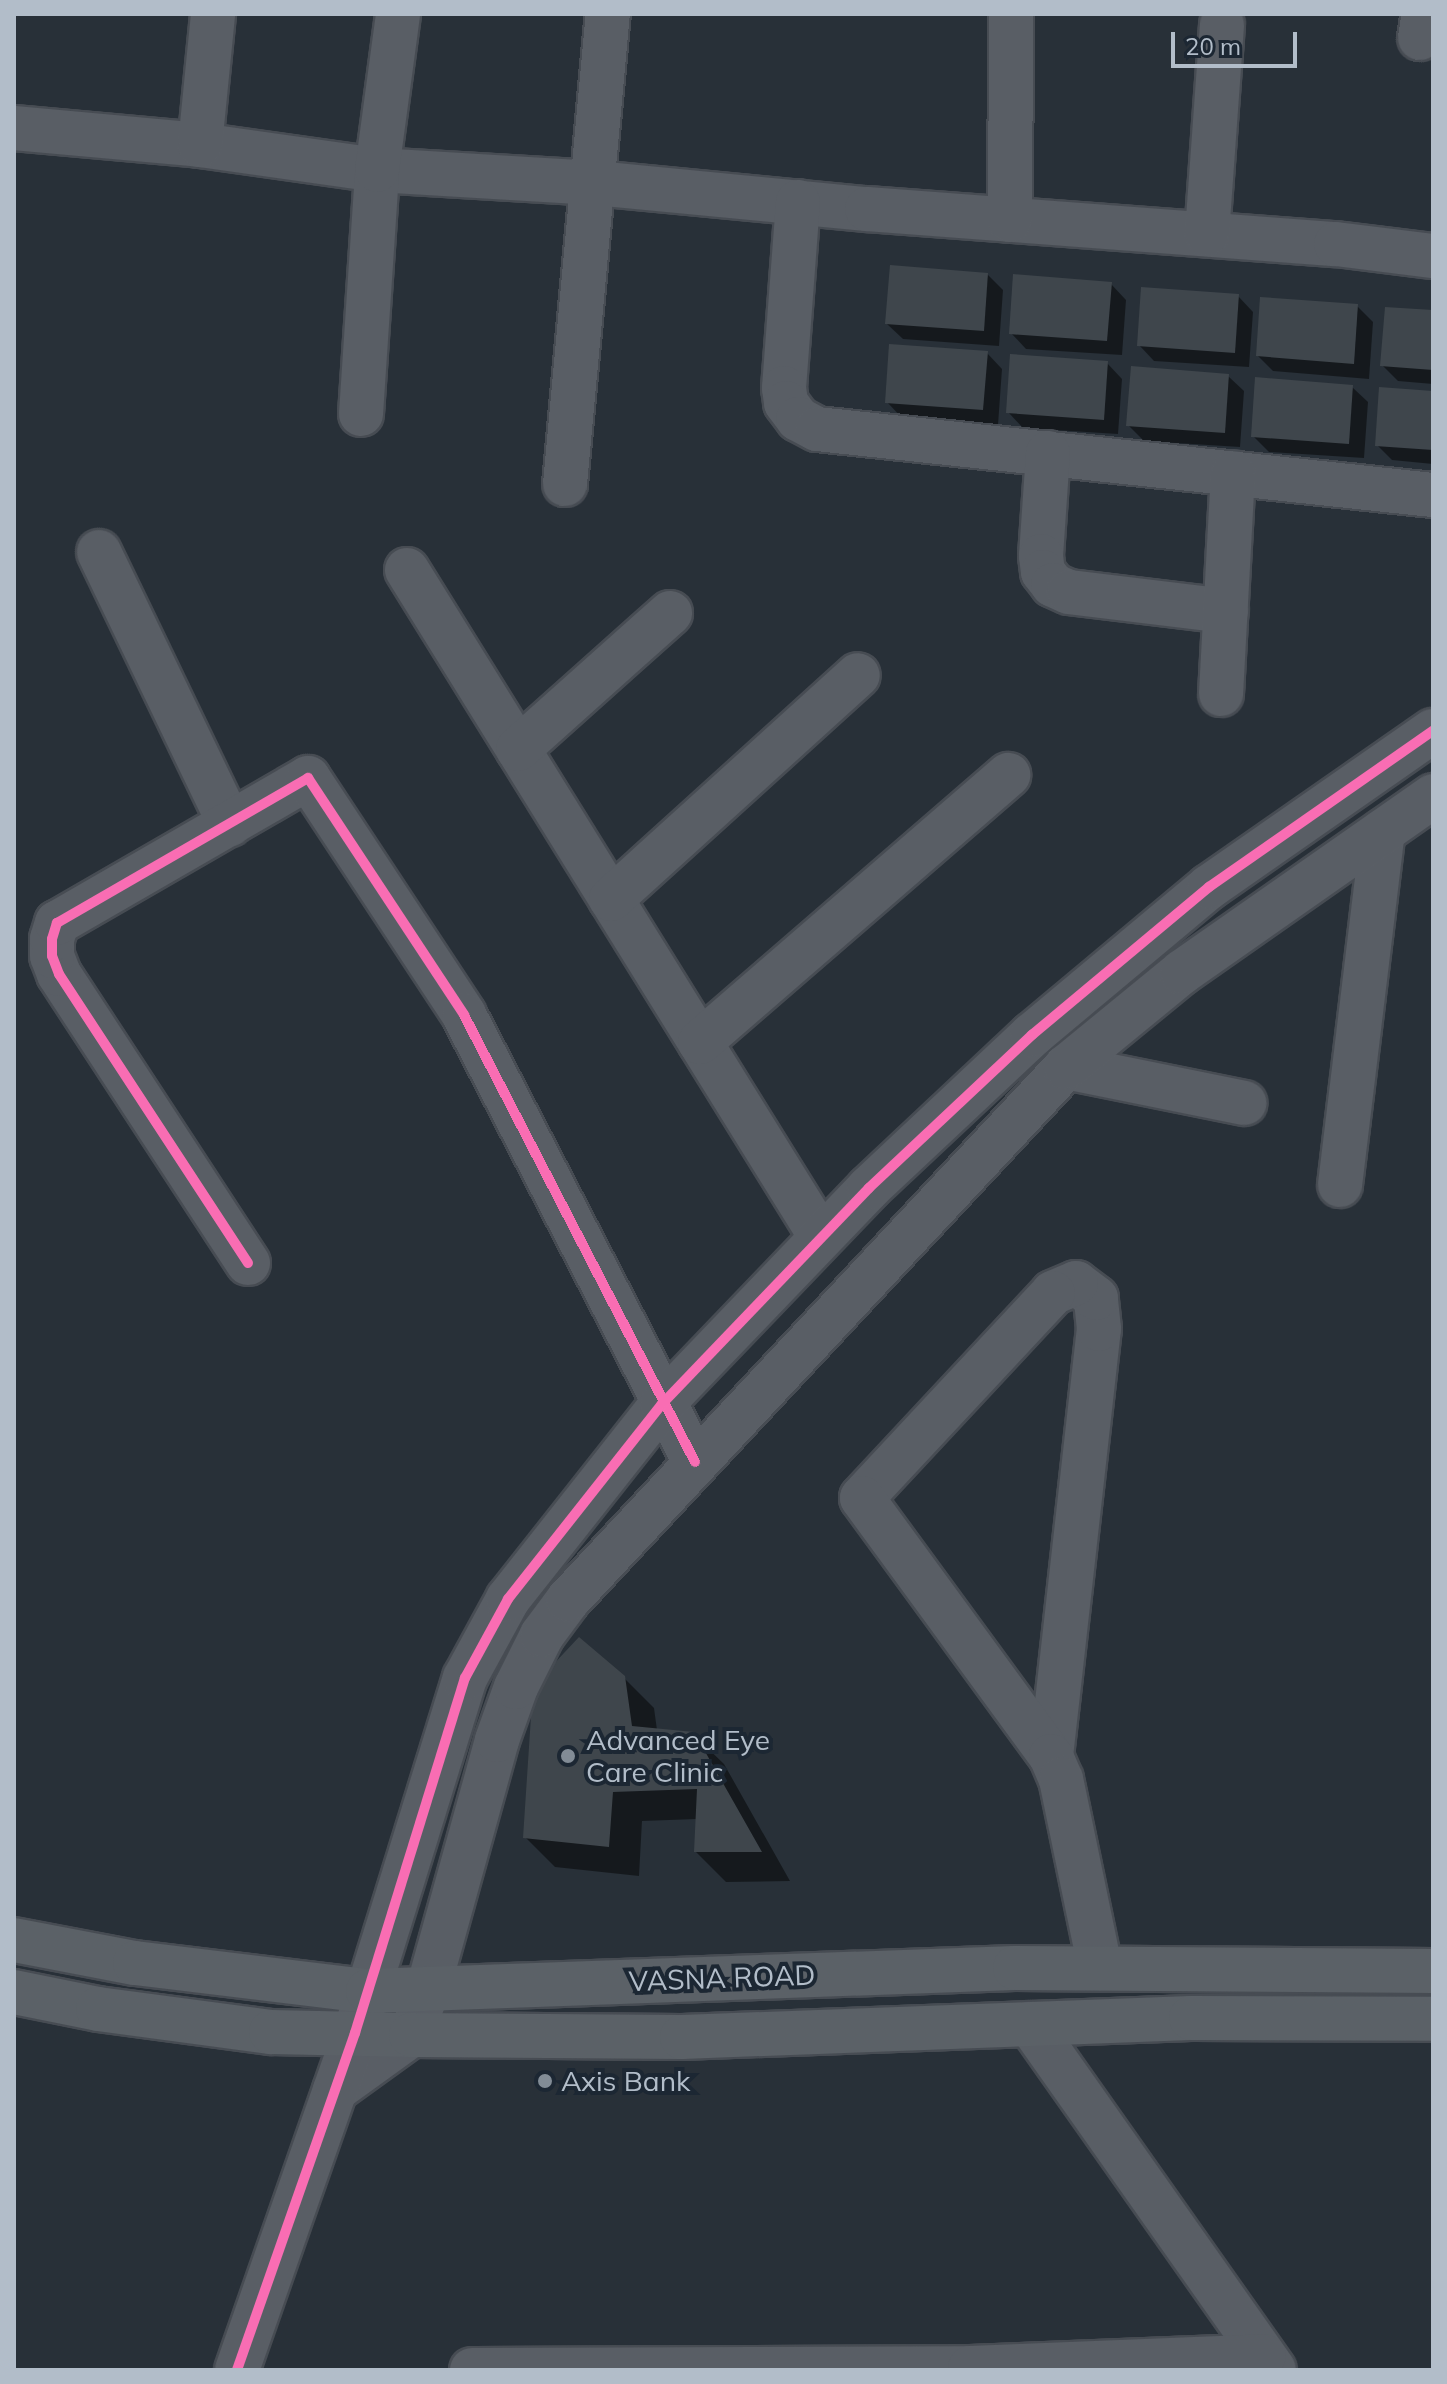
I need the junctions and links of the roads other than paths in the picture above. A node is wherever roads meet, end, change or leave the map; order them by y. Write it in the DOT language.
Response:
graph roads {
  1 [pos="213,14"];
  2 [pos="398,14"];
  3 [pos="608,14"];
  4 [pos="1011,14"];
  5 [pos="1222,25"];
  6 [pos="14,128"];
  7 [pos="200,145"];
  8 [pos="377,170"];
  9 [pos="595,183"];
  10 [pos="798,202"];
  11 [pos="1010,220"];
  12 [pos="1207,234"];
  13 [pos="1433,256"];
  14 [pos="361,414"];
  15 [pos="1048,453"];
  16 [pos="1233,473"];
  17 [pos="565,484"];
  18 [pos="1433,495"];
  19 [pos="99,552"];
  20 [pos="407,570"];
  21 [pos="1226,611"];
  22 [pos="670,613"];
  23 [pos="858,675"];
  24 [pos="1221,694"];
  25 [pos="1433,731"];
  26 [pos="518,749"];
  27 [pos="1008,775"];
  28 [pos="1412,819"];
  29 [pos="230,824"];
  30 [pos="611,899"];
  31 [pos="700,1042"];
  32 [pos="1066,1067"];
  33 [pos="1244,1103"];
  34 [pos="1340,1185"];
  35 [pos="821,1237"];
  36 [pos="248,1263"];
  37 [pos="662,1404"];
  38 [pos="695,1462"];
  39 [pos="1051,1756"];
  40 [pos="14,1940"];
  41 [pos="1100,1968"];
  42 [pos="1433,1971"];
  43 [pos="428,1989"];
  44 [pos="368,1991"];
  45 [pos="14,1992"];
  46 [pos="1433,2019"];
  47 [pos="1030,2024"];
  48 [pos="355,2033"];
  49 [pos="411,2035"];
  50 [pos="335,2090"];
  51 [pos="1269,2363"];
  52 [pos="694,2369"];
  53 [pos="237,2370"];
  54 [pos="472,2370"];
  1 -- 7 [label="street"];
  2 -- 8 [label="street"];
  3 -- 9 [label="street"];
  4 -- 11 [label="street"];
  5 -- 12 [label="street"];
  6 -- 7 [label="street"];
  7 -- 8 [label="street"];
  8 -- 9 [label="street"];
  8 -- 14 [label="street"];
  9 -- 10 [label="street"];
  9 -- 17 [label="street"];
  10 -- 11 [label="street"];
  10 -- 15 [label="street"];
  11 -- 12 [label="street"];
  12 -- 13 [label="street"];
  15 -- 16 [label="street"];
  15 -- 21 [label="street"];
  16 -- 18 [label="street"];
  16 -- 21 [label="street"];
  19 -- 29 [label="street"];
  20 -- 26 [label="street"];
  21 -- 24 [label="street"];
  22 -- 26 [label="street"];
  23 -- 30 [label="street"];
  25 -- 35 [label="street"];
  26 -- 30 [label="street"];
  27 -- 31 [label="street"];
  28 -- 32 [label="street"];
  28 -- 34 [label="street"];
  29 -- 36 [label="street"];
  29 -- 37 [label="street"];
  30 -- 31 [label="street"];
  31 -- 35 [label="street"];
  32 -- 33 [label="street"];
  32 -- 38 [label="street"];
  35 -- 37 [label="street"];
  37 -- 38 [label="street"];
  37 -- 44 [label="street"];
  38 -- 43 [label="street"];
  39 -- 39 [label="street"];
  39 -- 41 [label="street"];
  40 -- 44 [label="main road, VASNA ROAD"];
  41 -- 42 [label="main road, VASNA ROAD"];
  41 -- 43 [label="main road, VASNA ROAD"];
  43 -- 44 [label="main road, VASNA ROAD"];
  43 -- 49 [label="street"];
  44 -- 48 [label="street"];
  45 -- 48 [label="main road, VASNA ROAD"];
  46 -- 47 [label="main road, VASNA ROAD"];
  47 -- 49 [label="main road, VASNA ROAD"];
  47 -- 51 [label="street"];
  48 -- 49 [label="main road, VASNA ROAD"];
  48 -- 50 [label="street"];
  49 -- 50 [label="street"];
  50 -- 53 [label="street"];
  51 -- 52 [label="street"];
  52 -- 54 [label="street"];
}
